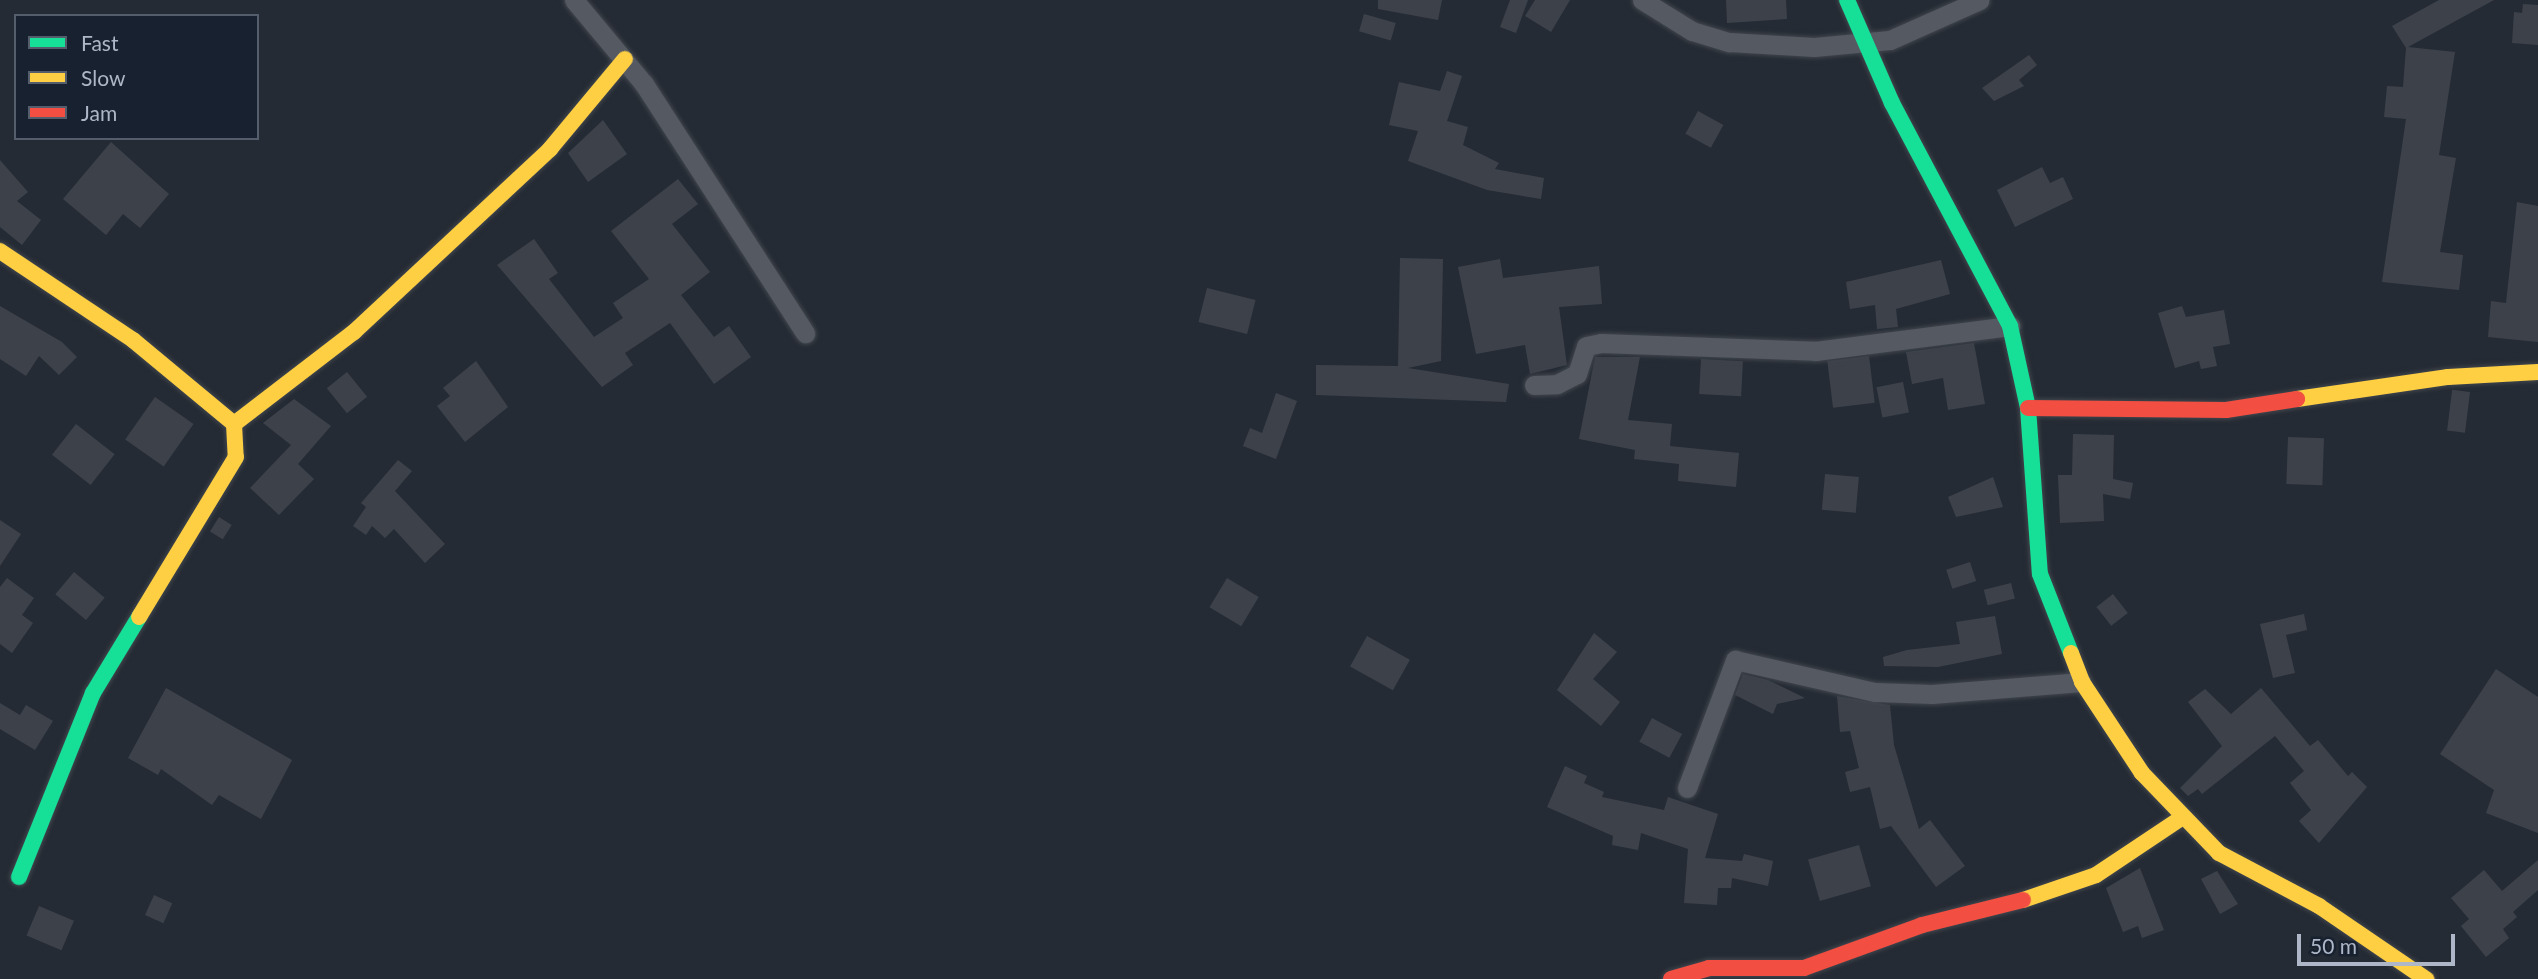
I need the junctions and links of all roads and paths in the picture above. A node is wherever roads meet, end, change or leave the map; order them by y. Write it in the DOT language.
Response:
graph roads {
  1 [pos="574,0"];
  2 [pos="1642,0"];
  3 [pos="1847,0"];
  4 [pos="1980,0"];
  5 [pos="1867,43"];
  6 [pos="625,59"];
  7 [pos="0,251"];
  8 [pos="2010,326"];
  9 [pos="805,333"];
  10 [pos="2538,372"];
  11 [pos="1535,385"];
  12 [pos="2028,408"];
  13 [pos="234,424"];
  14 [pos="2082,682"];
  15 [pos="1687,788"];
  16 [pos="2180,819"];
  17 [pos="19,877"];
  18 [pos="1671,979"];
  19 [pos="2426,979"];
  1 -- 6 [label="street"];
  2 -- 5 [label="street"];
  3 -- 5 [label="street"];
  4 -- 5 [label="street"];
  5 -- 8 [label="street"];
  6 -- 9 [label="street"];
  6 -- 13 [label="street"];
  7 -- 13 [label="street"];
  8 -- 11 [label="street"];
  8 -- 12 [label="street"];
  10 -- 12 [label="street"];
  12 -- 14 [label="street"];
  13 -- 17 [label="street"];
  14 -- 15 [label="street"];
  14 -- 16 [label="street"];
  16 -- 18 [label="street"];
  16 -- 19 [label="street"];
}
